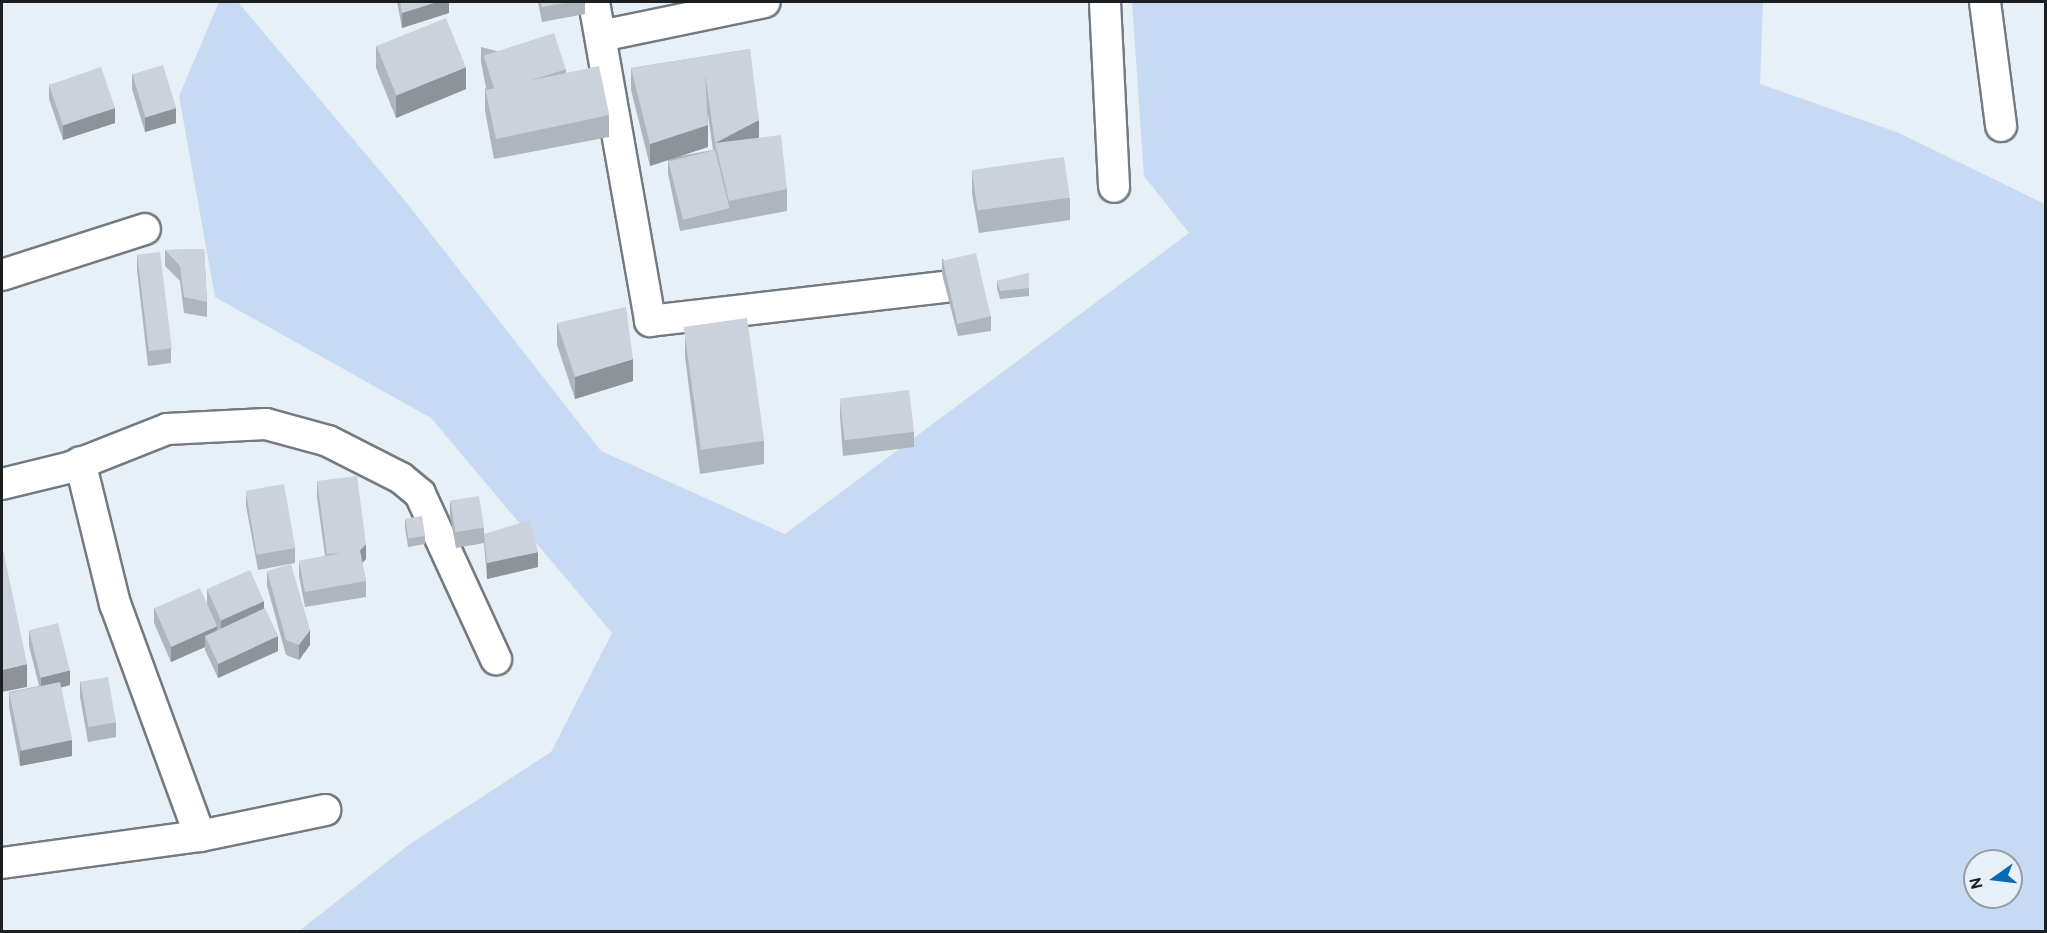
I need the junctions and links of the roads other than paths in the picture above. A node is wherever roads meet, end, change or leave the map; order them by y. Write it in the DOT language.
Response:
graph roads {
  1 [pos="594,2"];
  2 [pos="765,2"];
  3 [pos="1105,2"];
  4 [pos="1984,2"];
  5 [pos="601,36"];
  6 [pos="2001,126"];
  7 [pos="1114,187"];
  8 [pos="145,229"];
  9 [pos="2,276"];
  10 [pos="946,287"];
  11 [pos="80,462"];
  12 [pos="2,484"];
  13 [pos="496,659"];
  14 [pos="325,810"];
  15 [pos="200,836"];
  16 [pos="2,863"];
  1 -- 5 [label="street"];
  2 -- 5 [label="street"];
  3 -- 7 [label="street"];
  4 -- 6 [label="street"];
  5 -- 10 [label="street"];
  8 -- 9 [label="street"];
  11 -- 12 [label="street"];
  11 -- 13 [label="street"];
  11 -- 15 [label="street"];
  14 -- 15 [label="street"];
  15 -- 16 [label="street"];
}
